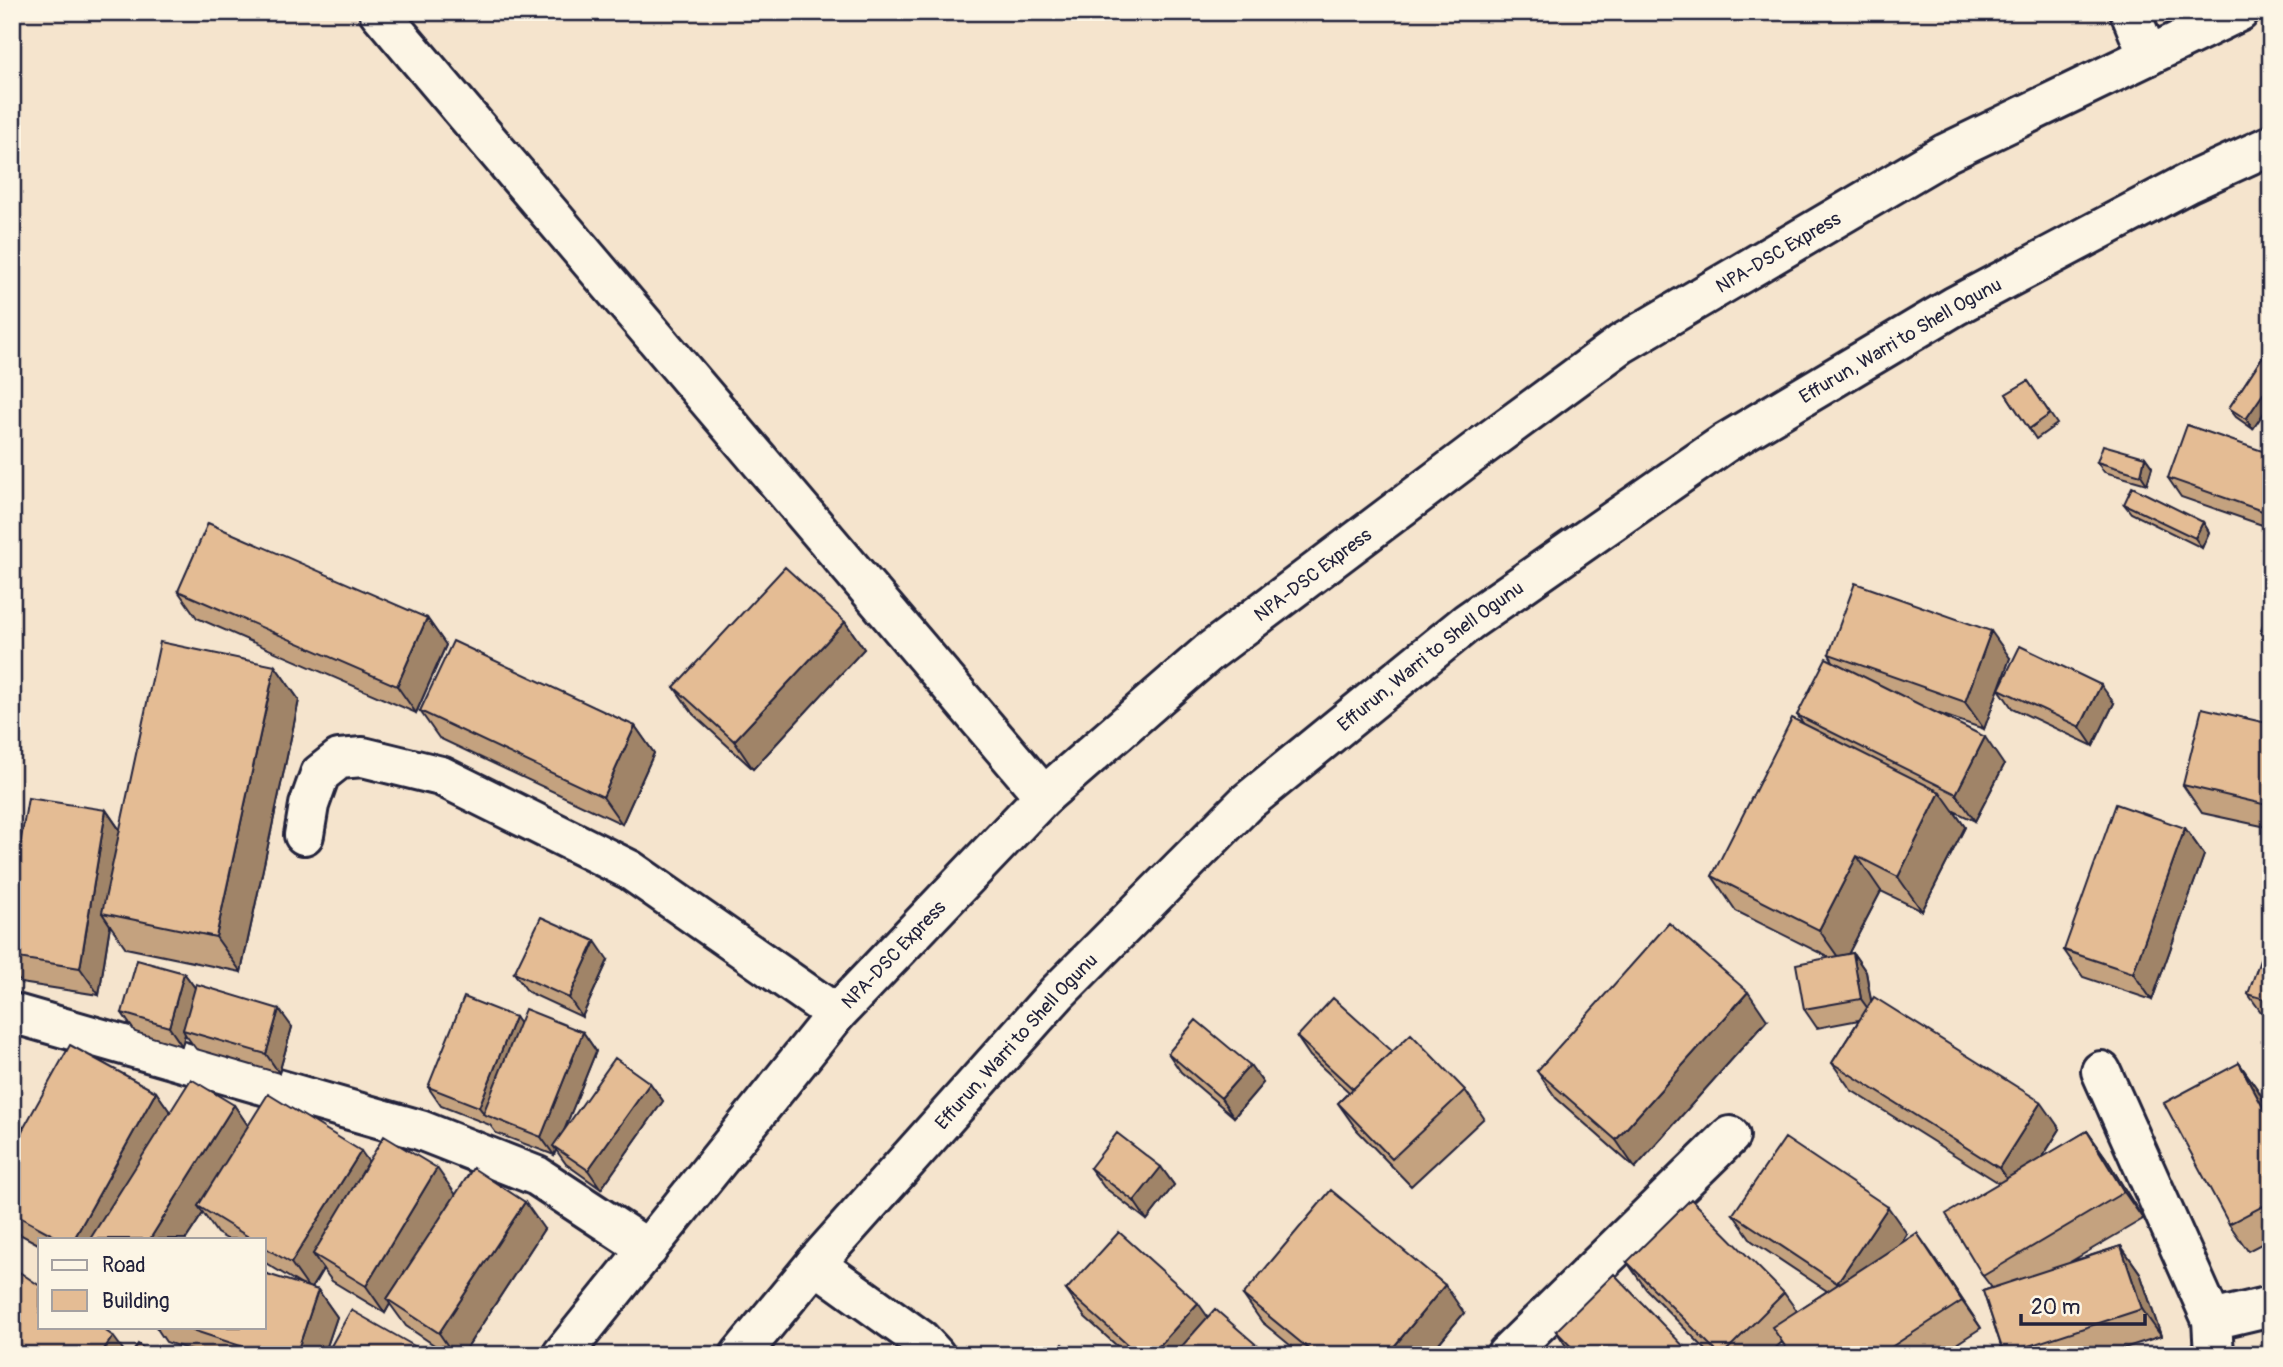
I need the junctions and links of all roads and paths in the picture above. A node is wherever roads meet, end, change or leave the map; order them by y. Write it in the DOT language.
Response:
graph roads {
  1 [pos="379,12"];
  2 [pos="2130,12"];
  3 [pos="2239,12"];
  4 [pos="2148,56"];
  5 [pos="2271,145"];
  6 [pos="1044,796"];
  7 [pos="304,835"];
  8 [pos="12,1013"];
  9 [pos="836,1014"];
  10 [pos="2101,1071"];
  11 [pos="1730,1136"];
  12 [pos="648,1249"];
  13 [pos="815,1264"];
  14 [pos="2271,1306"];
  15 [pos="2213,1337"];
  16 [pos="562,1355"];
  17 [pos="740,1355"];
  18 [pos="936,1355"];
  19 [pos="1506,1355"];
  1 -- 6 [label="main road"];
  2 -- 4 [label="main road"];
  3 -- 4 [label="main road, NPA-DSC Express"];
  4 -- 6 [label="main road, NPA-DSC Express"];
  5 -- 13 [label="main road, Effurun, Warri to Shell Ogunu"];
  6 -- 9 [label="main road, NPA-DSC Express"];
  7 -- 9 [label="main road"];
  8 -- 12 [label="main road"];
  9 -- 12 [label="main road, NPA-DSC Express"];
  10 -- 15 [label="main road"];
  11 -- 19 [label="main road"];
  12 -- 16 [label="main road, NPA-DSC Express"];
  13 -- 17 [label="main road, Effurun, Warri to Shell Ogunu"];
  13 -- 18 [label="main road"];
  14 -- 15 [label="main road"];
}
